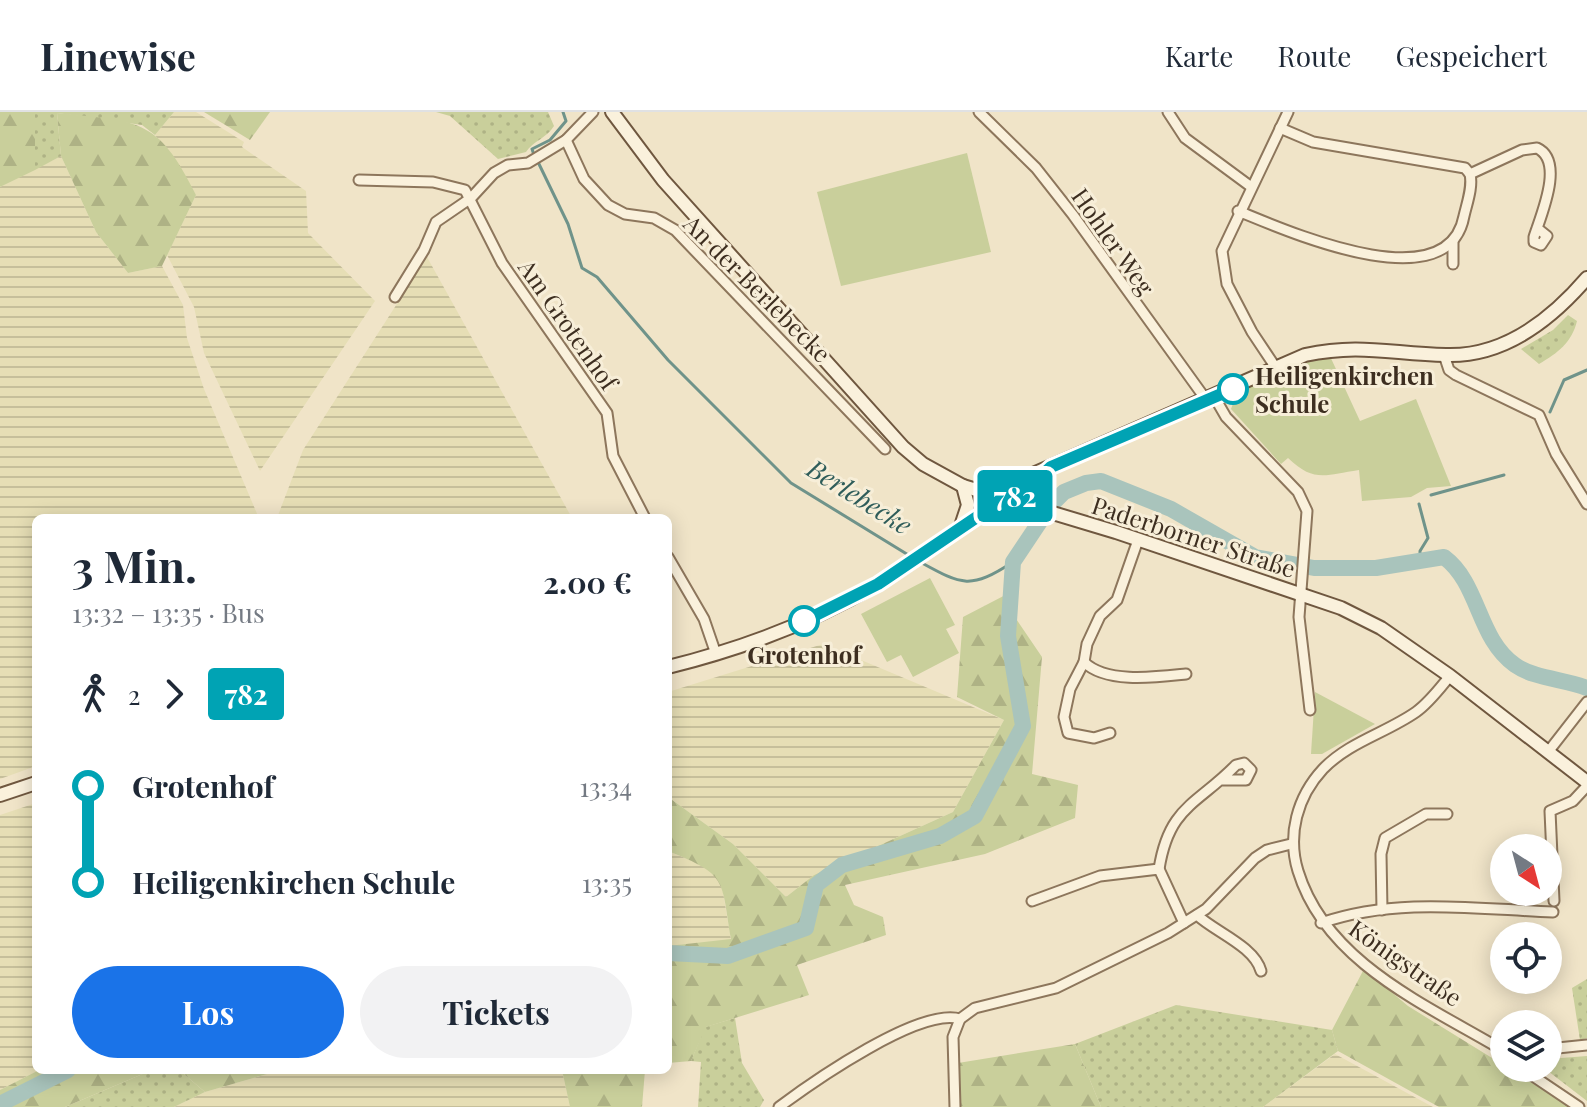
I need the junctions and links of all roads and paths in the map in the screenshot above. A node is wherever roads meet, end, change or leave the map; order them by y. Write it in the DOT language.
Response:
graph roads {
  1 [pos="593,112"];
  2 [pos="612,112"];
  3 [pos="979,112"];
  4 [pos="1168,112"];
  5 [pos="1288,112"];
  6 [pos="1280,128"];
  7 [pos="566,140"];
  8 [pos="1470,174"];
  9 [pos="359,180"];
  10 [pos="1250,186"];
  11 [pos="471,198"];
  12 [pos="1238,211"];
  13 [pos="1537,228"];
  14 [pos="1453,241"];
  15 [pos="1453,264"];
  16 [pos="1587,278"];
  17 [pos="395,297"];
  18 [pos="1444,355"];
  19 [pos="1276,368"];
  20 [pos="1211,399"];
  21 [pos="885,449"];
  22 [pos="963,486"];
  23 [pos="1006,500"];
  24 [pos="1587,504"];
  25 [pos="643,514"];
  26 [pos="959,529"];
  27 [pos="1138,540"];
  28 [pos="672,564"];
  29 [pos="1302,593"];
  30 [pos="716,654"];
  31 [pos="1084,662"];
  32 [pos="672,666"];
  33 [pos="1186,674"];
  34 [pos="1450,676"];
  35 [pos="1587,702"];
  36 [pos="1310,710"];
  37 [pos="1110,733"];
  38 [pos="1548,752"];
  39 [pos="1220,780"];
  40 [pos="32,784"];
  41 [pos="1587,784"];
  42 [pos="0,795"];
  43 [pos="1447,814"];
  44 [pos="1291,844"];
  45 [pos="1159,869"];
  46 [pos="1032,901"];
  47 [pos="1382,910"];
  48 [pos="1197,915"];
  49 [pos="1184,923"];
  50 [pos="1321,923"];
  51 [pos="1261,971"];
  52 [pos="960,1019"];
  53 [pos="1490,1043"];
  54 [pos="1587,1045"];
  55 [pos="1562,1048"];
  56 [pos="1542,1082"];
  57 [pos="779,1107"];
  58 [pos="955,1107"];
  59 [pos="1579,1107"];
  1 -- 7 [label="street"];
  2 -- 22 [label="main road, Paderborner Straße"];
  3 -- 20 [label="street, Hohler Weg"];
  4 -- 10 [label="street"];
  5 -- 6 [label="street"];
  6 -- 8 [label="street"];
  6 -- 10 [label="street"];
  7 -- 11 [label="street"];
  7 -- 21 [label="street, An der Berlebecke"];
  8 -- 13 [label="street"];
  8 -- 14 [label="street"];
  9 -- 11 [label="street"];
  10 -- 12 [label="street"];
  11 -- 17 [label="street"];
  11 -- 25 [label="street, Am Grotenhof"];
  12 -- 14 [label="street"];
  12 -- 19 [label="street"];
  14 -- 15 [label="street"];
  16 -- 18 [label="main road"];
  18 -- 19 [label="main road"];
  18 -- 24 [label="street"];
  19 -- 20 [label="main road"];
  20 -- 23 [label="main road"];
  20 -- 29 [label="street, Hohler Weg"];
  22 -- 23 [label="main road, Paderborner Straße"];
  22 -- 26 [label="main road"];
  23 -- 26 [label="main road"];
  23 -- 27 [label="main road, Paderborner Straße"];
  26 -- 30 [label="main road"];
  27 -- 29 [label="main road, Paderborner Straße"];
  27 -- 31 [label="street"];
  28 -- 30 [label="street"];
  29 -- 34 [label="main road, Paderborner Straße"];
  29 -- 36 [label="street"];
  30 -- 32 [label="main road"];
  31 -- 33 [label="street"];
  31 -- 37 [label="street"];
  34 -- 38 [label="main road, Paderborner Straße"];
  34 -- 44 [label="street"];
  35 -- 38 [label="street"];
  38 -- 41 [label="main road, Paderborner Straße"];
  39 -- 39 [label="street"];
  39 -- 45 [label="street"];
  40 -- 42 [label="main road"];
  41 -- 47 [label="street"];
  43 -- 47 [label="street"];
  44 -- 48 [label="street"];
  44 -- 50 [label="street, Königstraße"];
  45 -- 46 [label="street"];
  45 -- 49 [label="street"];
  47 -- 50 [label="street"];
  48 -- 49 [label="street"];
  48 -- 51 [label="street"];
  49 -- 52 [label="street"];
  50 -- 53 [label="street, Königstraße"];
  52 -- 57 [label="street"];
  52 -- 58 [label="street"];
  54 -- 55 [label="street"];
  56 -- 59 [label="street"];
}
